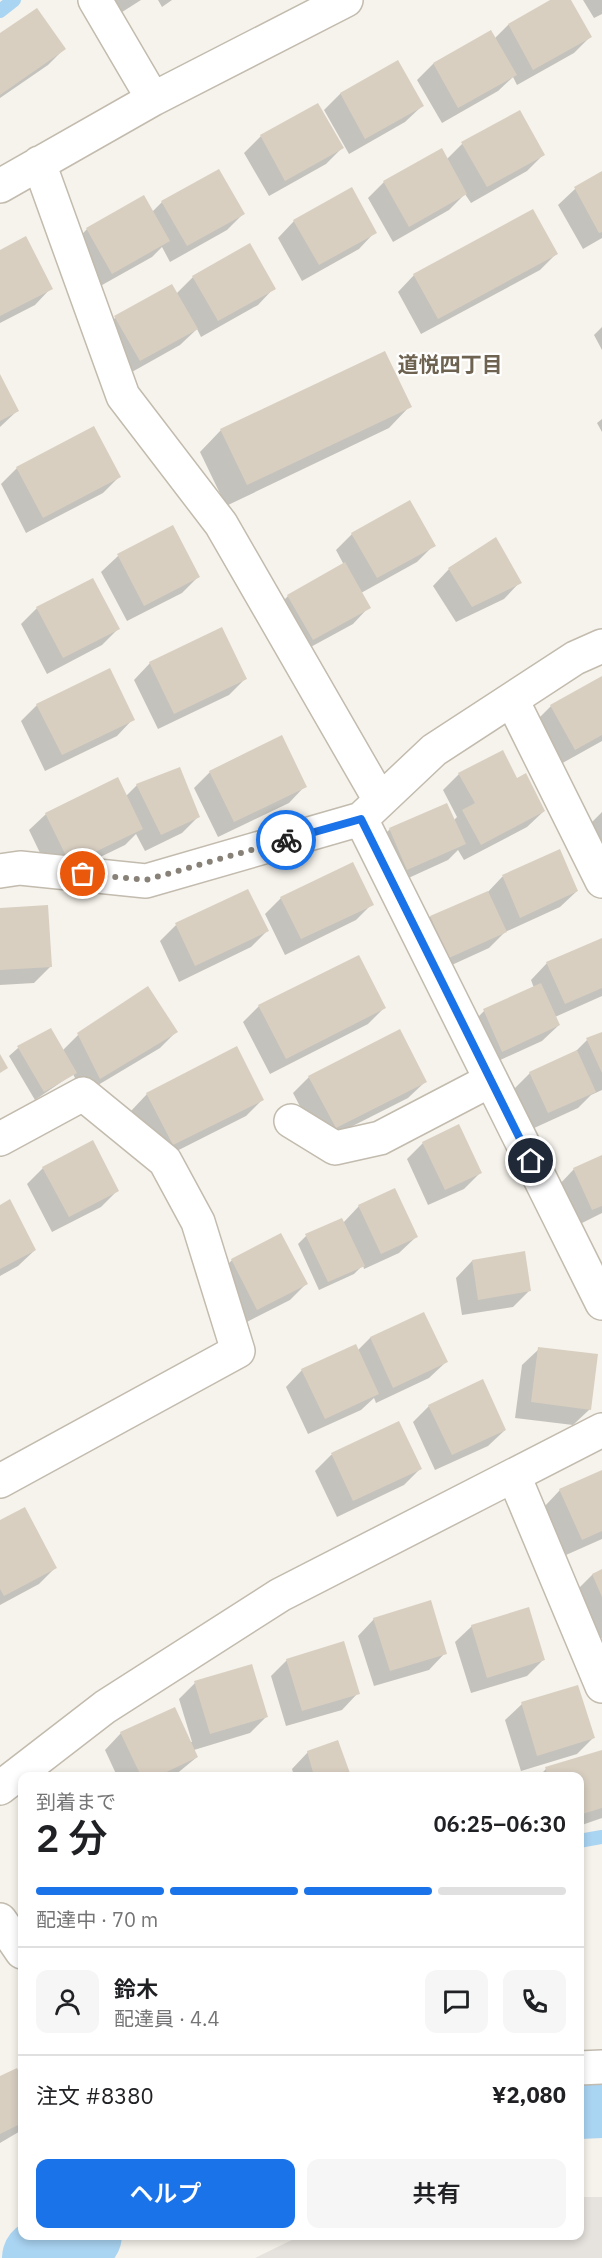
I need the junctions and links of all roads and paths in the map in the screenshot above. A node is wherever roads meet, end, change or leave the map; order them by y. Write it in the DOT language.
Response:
graph roads {
  1 [pos="95,0"];
  2 [pos="346,0"];
  3 [pos="153,99"];
  4 [pos="39,164"];
  5 [pos="0,186"];
  6 [pos="602,646"];
  7 [pos="512,700"];
  8 [pos="370,810"];
  9 [pos="0,871"];
  10 [pos="602,881"];
  11 [pos="491,1080"];
  12 [pos="291,1121"];
  13 [pos="0,1139"];
  14 [pos="602,1303"];
  15 [pos="602,1430"];
  16 [pos="514,1476"];
  17 [pos="0,1482"];
  18 [pos="602,1686"];
  19 [pos="21,1772"];
  20 [pos="18,1774"];
  21 [pos="0,1788"];
  22 [pos="0,1920"];
  23 [pos="18,1946"];
  24 [pos="602,2067"];
  25 [pos="584,2068"];
  1 -- 3 [label="street"];
  2 -- 3 [label="street"];
  3 -- 4 [label="street"];
  4 -- 5 [label="street"];
  4 -- 8 [label="street"];
  6 -- 7 [label="street"];
  7 -- 8 [label="street"];
  7 -- 10 [label="street"];
  8 -- 9 [label="street"];
  8 -- 11 [label="street"];
  11 -- 12 [label="street"];
  11 -- 14 [label="street"];
  13 -- 17 [label="street"];
  15 -- 16 [label="street"];
  16 -- 18 [label="street"];
  16 -- 19 [label="street"];
  20 -- 21 [label="street"];
  22 -- 23 [label="street"];
  24 -- 25 [label="street"];
}
